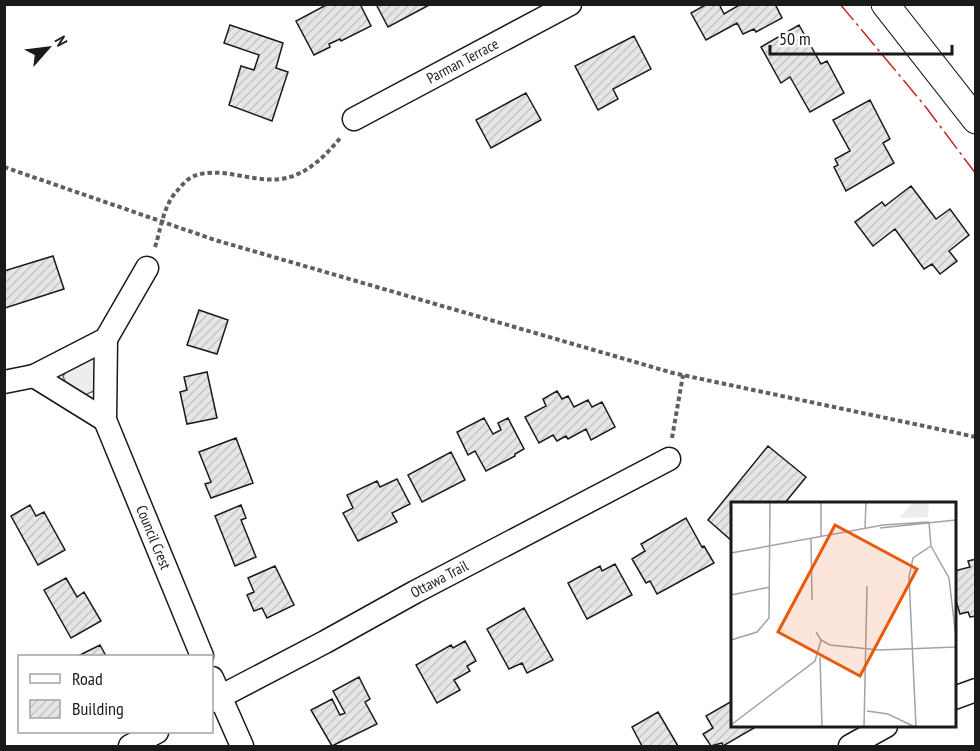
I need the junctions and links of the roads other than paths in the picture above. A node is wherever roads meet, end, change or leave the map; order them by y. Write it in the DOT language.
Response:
graph roads {
  1 [pos="570,4"];
  2 [pos="885,4"];
  3 [pos="354,120"];
  4 [pos="975,120"];
  5 [pos="147,268"];
  6 [pos="106,339"];
  7 [pos="34,376"];
  8 [pos="4,382"];
  9 [pos="105,420"];
  10 [pos="669,459"];
  11 [pos="201,655"];
  12 [pos="975,690"];
  13 [pos="214,692"];
  14 [pos="956,697"];
  15 [pos="884,727"];
  16 [pos="155,733"];
  17 [pos="130,747"];
  18 [pos="242,747"];
  19 [pos="850,747"];
  1 -- 3 [label="street, Parman Terrace"];
  2 -- 4 [label="street"];
  5 -- 6 [label="street, Council Crest"];
  6 -- 7 [label="street"];
  6 -- 9 [label="street, Council Crest"];
  7 -- 8 [label="street"];
  7 -- 9 [label="street"];
  9 -- 11 [label="street, Council Crest"];
  10 -- 13 [label="street, Ottawa Trail"];
  12 -- 14 [label="street"];
  13 -- 18 [label="street"];
  15 -- 19 [label="street"];
  16 -- 17 [label="street"];
}
